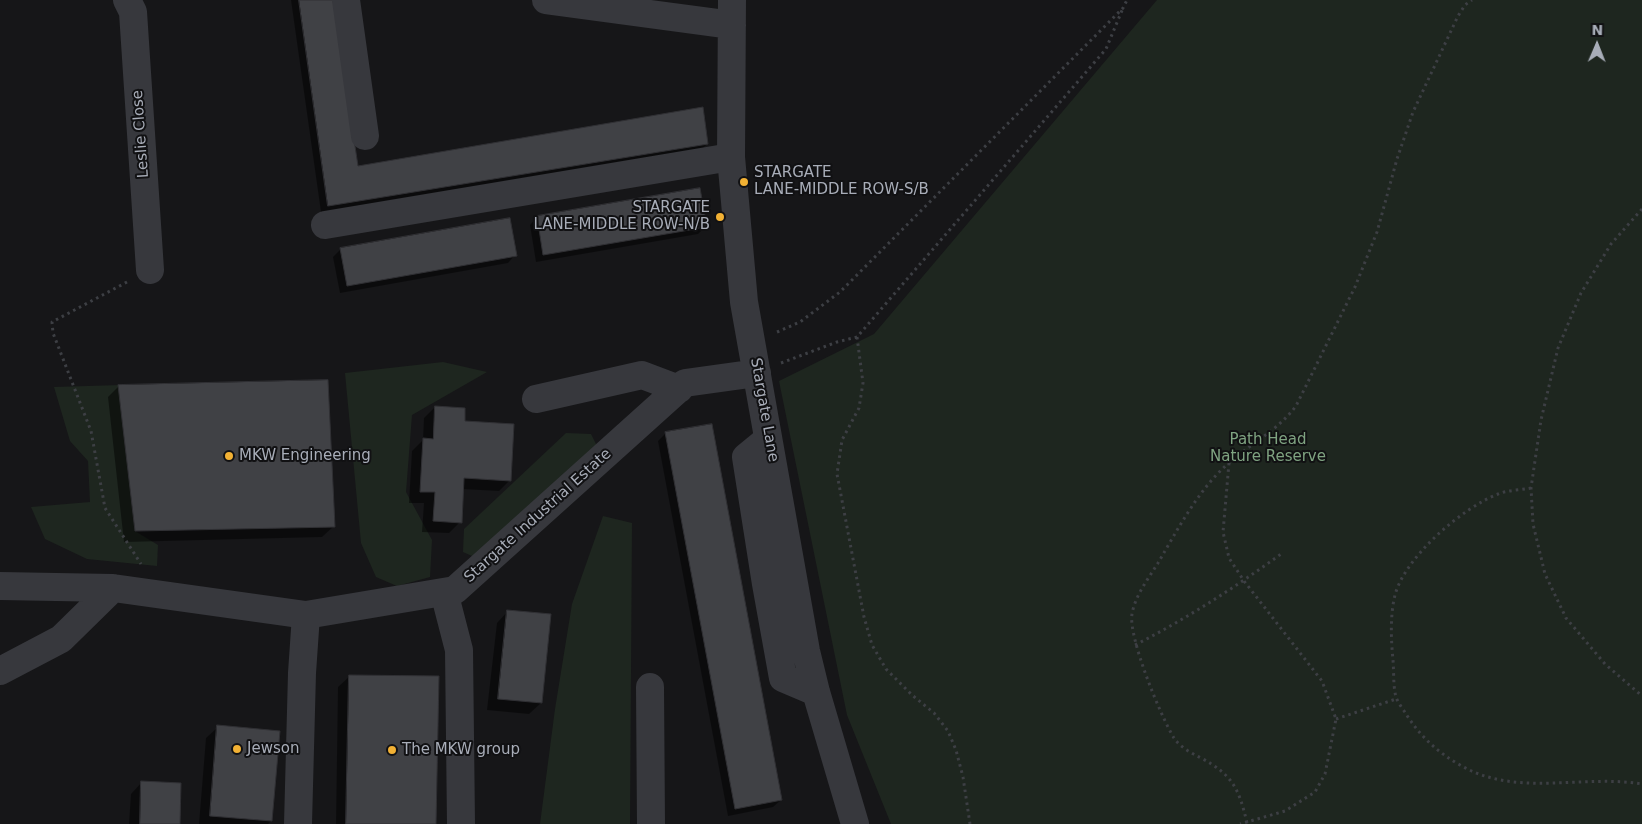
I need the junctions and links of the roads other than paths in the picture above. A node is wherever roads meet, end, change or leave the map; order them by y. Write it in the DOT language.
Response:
graph roads {
  1 [pos="127,0"];
  2 [pos="346,0"];
  3 [pos="546,0"];
  4 [pos="732,12"];
  5 [pos="365,136"];
  6 [pos="731,157"];
  7 [pos="325,225"];
  8 [pos="150,270"];
  9 [pos="757,373"];
  10 [pos="679,389"];
  11 [pos="536,399"];
  12 [pos="0,586"];
  13 [pos="113,588"];
  14 [pos="444,592"];
  15 [pos="306,615"];
  16 [pos="0,671"];
  17 [pos="650,686"];
  18 [pos="847,821"];
  19 [pos="298,824"];
  20 [pos="461,824"];
  21 [pos="650,824"];
  1 -- 8 [label="street, Leslie Close"];
  2 -- 5 [label="street"];
  3 -- 4 [label="street"];
  4 -- 6 [label="street, Stargate Lane"];
  6 -- 7 [label="street"];
  6 -- 9 [label="street, Stargate Lane"];
  9 -- 10 [label="street, Stargate Industrial Estate"];
  9 -- 18 [label="street, Stargate Lane"];
  10 -- 11 [label="street"];
  10 -- 14 [label="street, Stargate Industrial Estate"];
  12 -- 13 [label="street, Stargate Industrial Estate"];
  13 -- 15 [label="street, Stargate Industrial Estate"];
  13 -- 16 [label="street"];
  14 -- 15 [label="street, Stargate Industrial Estate"];
  14 -- 20 [label="street"];
  15 -- 19 [label="street"];
  17 -- 21 [label="street"];
}
